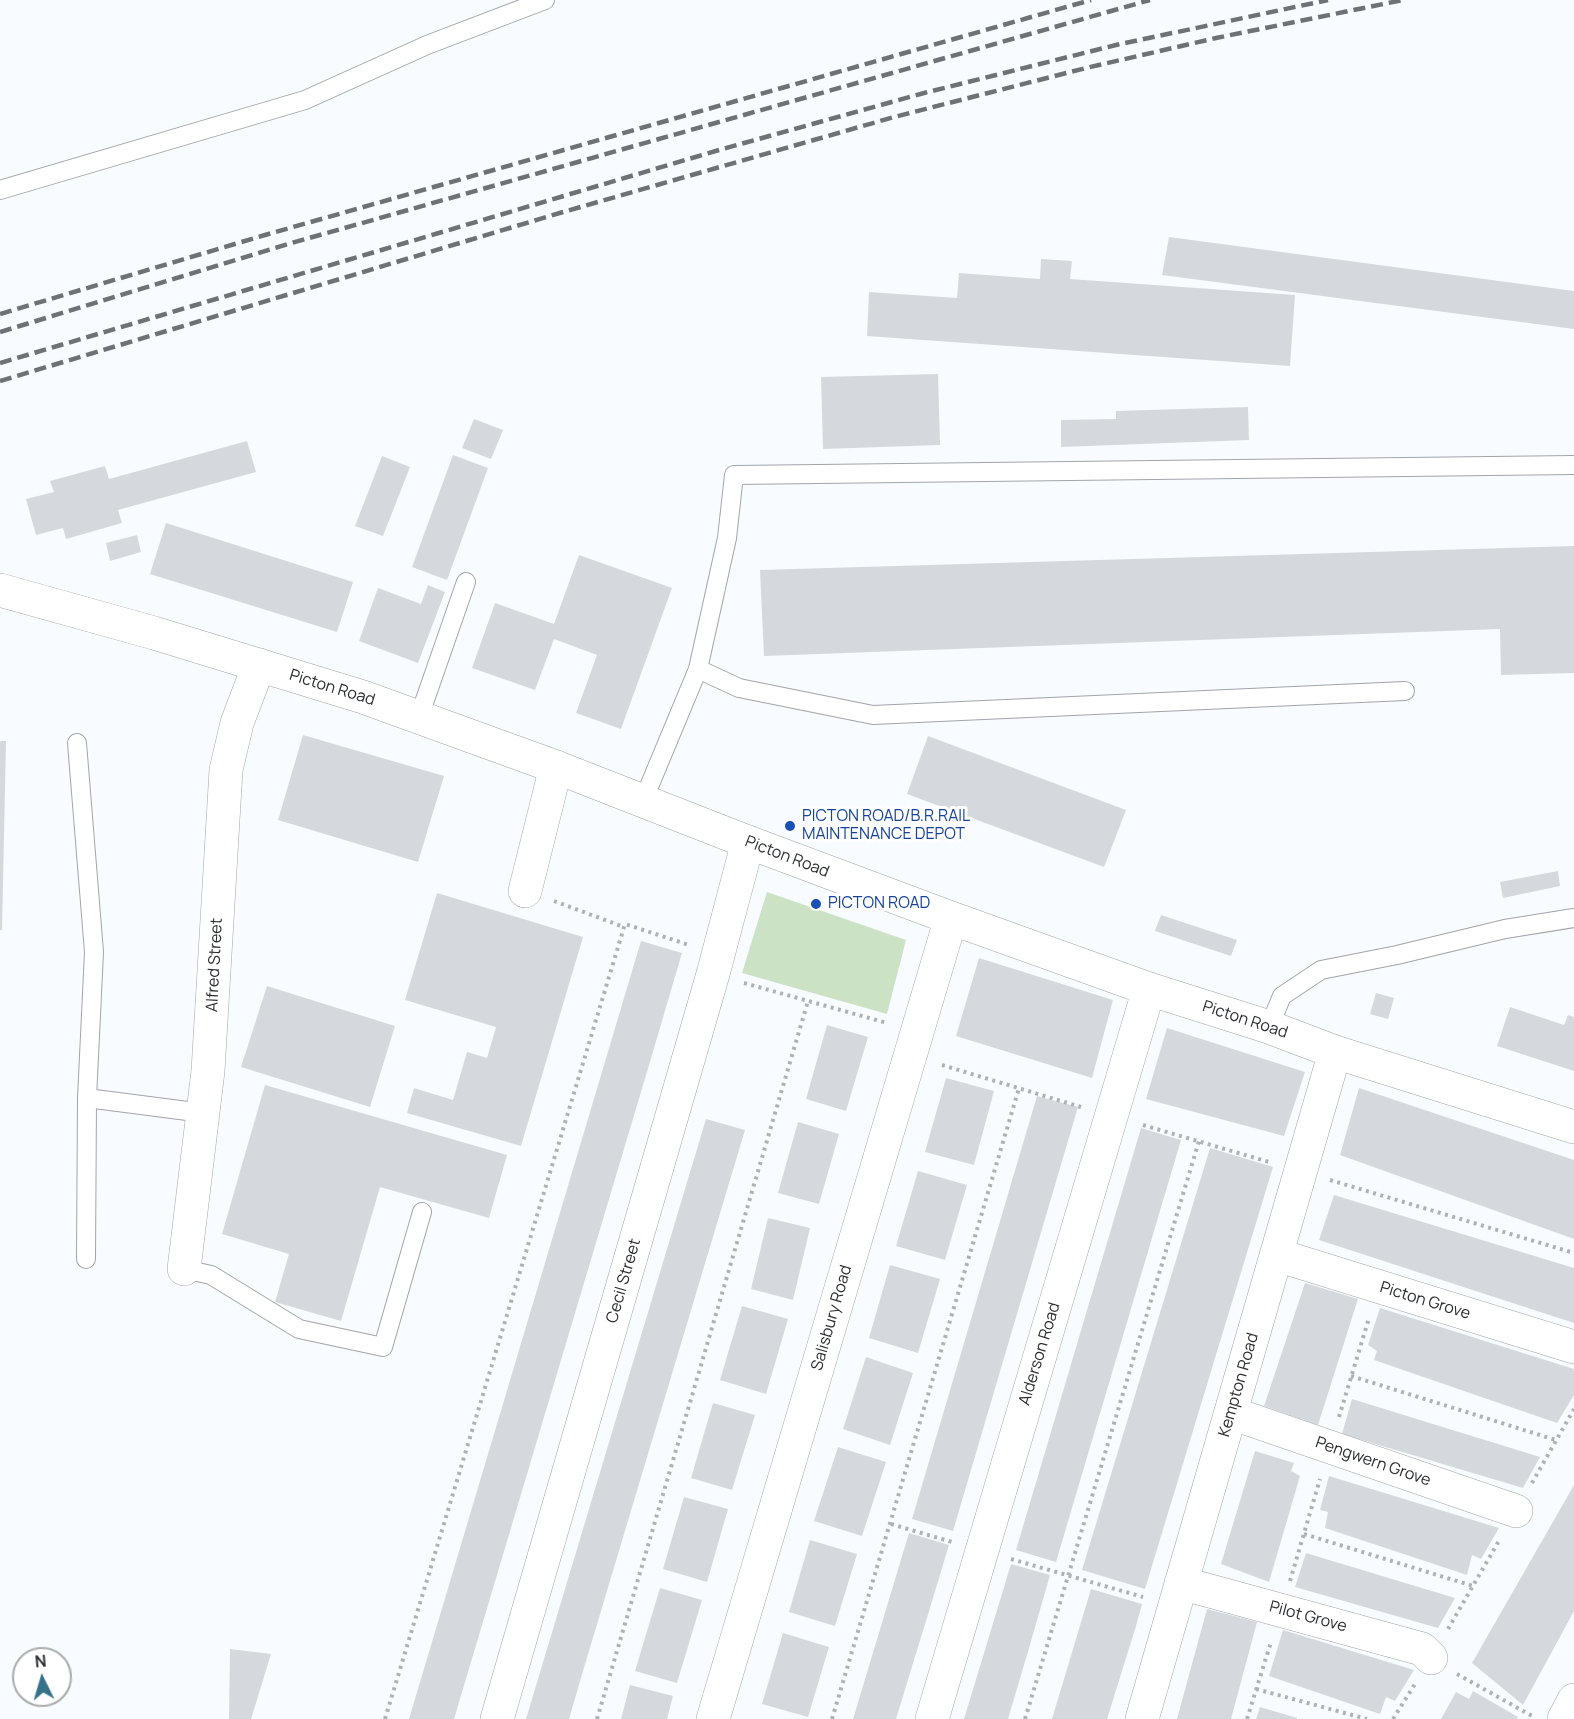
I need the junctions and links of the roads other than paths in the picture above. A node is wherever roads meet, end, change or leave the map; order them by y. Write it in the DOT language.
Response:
graph roads {
  1 [pos="546,0"];
  2 [pos="0,190"];
  3 [pos="1574,465"];
  4 [pos="466,582"];
  5 [pos="0,590"];
  6 [pos="259,666"];
  7 [pos="698,669"];
  8 [pos="1405,691"];
  9 [pos="419,717"];
  10 [pos="77,743"];
  11 [pos="556,767"];
  12 [pos="643,801"];
  13 [pos="748,842"];
  14 [pos="525,891"];
  15 [pos="951,918"];
  16 [pos="1574,918"];
  17 [pos="1149,989"];
  18 [pos="1269,1027"];
  19 [pos="1335,1052"];
  20 [pos="87,1098"];
  21 [pos="203,1113"];
  22 [pos="1574,1127"];
  23 [pos="422,1212"];
  24 [pos="1277,1255"];
  25 [pos="86,1259"];
  26 [pos="184,1269"];
  27 [pos="1574,1347"];
  28 [pos="1231,1413"];
  29 [pos="1516,1511"];
  30 [pos="1178,1595"];
  31 [pos="1431,1658"];
  32 [pos="1574,1700"];
  33 [pos="497,1719"];
  34 [pos="713,1719"];
  35 [pos="932,1719"];
  36 [pos="1142,1719"];
  37 [pos="1563,1719"];
  1 -- 2 [label="lane"];
  3 -- 7 [label="lane"];
  4 -- 9 [label="lane"];
  5 -- 6 [label="street, Picton Road"];
  6 -- 9 [label="street, Picton Road"];
  6 -- 21 [label="street, Alfred Street"];
  7 -- 8 [label="lane"];
  7 -- 12 [label="lane"];
  9 -- 11 [label="street, Picton Road"];
  10 -- 20 [label="lane"];
  11 -- 12 [label="street, Picton Road"];
  11 -- 14 [label="street"];
  12 -- 13 [label="street, Picton Road"];
  13 -- 15 [label="street, Picton Road"];
  13 -- 33 [label="street, Cecil Street"];
  15 -- 17 [label="street, Picton Road"];
  15 -- 34 [label="street, Salisbury Road"];
  16 -- 18 [label="lane"];
  17 -- 18 [label="street, Picton Road"];
  17 -- 35 [label="street, Alderson Road"];
  18 -- 19 [label="street, Picton Road"];
  19 -- 22 [label="street, Picton Road"];
  19 -- 24 [label="street, Kempton Road"];
  20 -- 21 [label="lane"];
  20 -- 25 [label="lane"];
  21 -- 26 [label="street, Alfred Street"];
  23 -- 26 [label="lane"];
  24 -- 27 [label="street, Picton Grove"];
  24 -- 28 [label="street, Kempton Road"];
  28 -- 29 [label="street, Pengwern Grove"];
  28 -- 30 [label="street, Kempton Road"];
  30 -- 31 [label="street, Pilot Grove"];
  30 -- 36 [label="street, Kempton Road"];
  32 -- 37 [label="street"];
}
